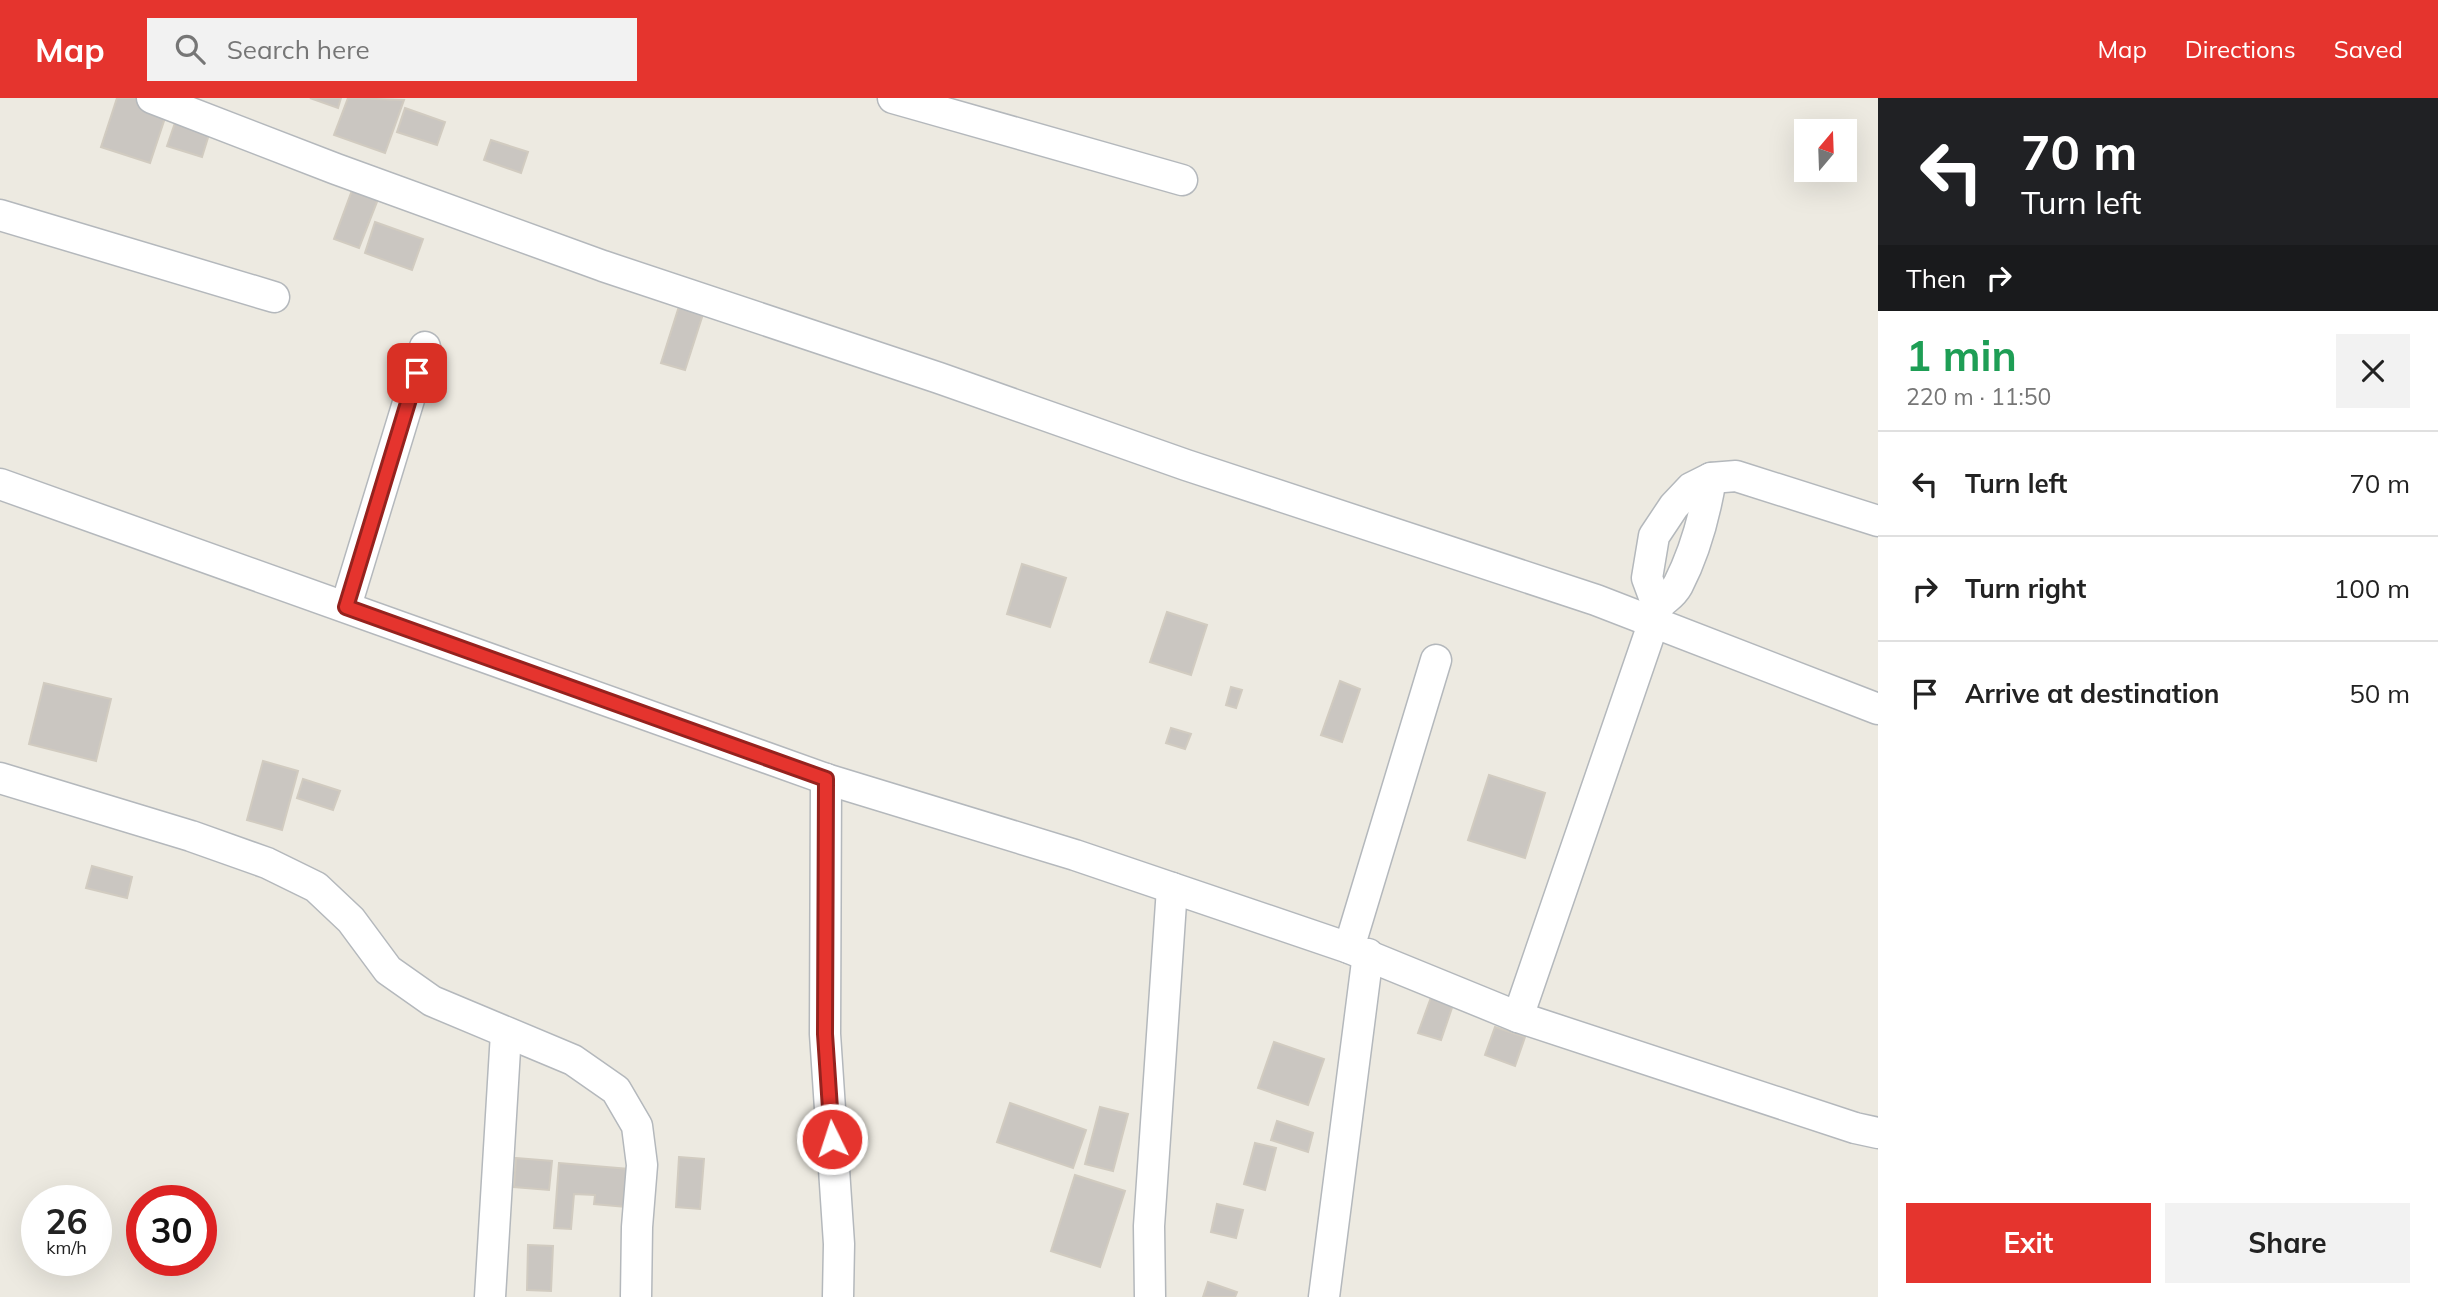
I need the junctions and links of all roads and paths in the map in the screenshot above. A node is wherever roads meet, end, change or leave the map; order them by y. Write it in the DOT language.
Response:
graph roads {
  1 [pos="152,98"];
  2 [pos="892,98"];
  3 [pos="1182,180"];
  4 [pos="0,215"];
  5 [pos="274,296"];
  6 [pos="425,347"];
  7 [pos="1710,478"];
  8 [pos="0,484"];
  9 [pos="1878,521"];
  10 [pos="346,607"];
  11 [pos="1656,613"];
  12 [pos="1436,660"];
  13 [pos="1878,709"];
  14 [pos="0,778"];
  15 [pos="826,779"];
  16 [pos="1172,888"];
  17 [pos="1359,951"];
  18 [pos="1518,1017"];
  19 [pos="506,1033"];
  20 [pos="1878,1133"];
  21 [pos="490,1297"];
  22 [pos="636,1297"];
  23 [pos="838,1297"];
  24 [pos="1150,1297"];
  25 [pos="1324,1297"];
  1 -- 11 [label="street"];
  2 -- 3 [label="street"];
  4 -- 5 [label="street"];
  6 -- 10 [label="street"];
  7 -- 9 [label="street"];
  7 -- 11 [label="street"];
  7 -- 11 [label="street"];
  8 -- 10 [label="street"];
  10 -- 15 [label="street"];
  11 -- 13 [label="street"];
  11 -- 18 [label="street"];
  12 -- 17 [label="street"];
  14 -- 19 [label="street"];
  15 -- 16 [label="street"];
  15 -- 23 [label="street"];
  16 -- 17 [label="street"];
  16 -- 24 [label="street"];
  17 -- 18 [label="street"];
  17 -- 25 [label="street"];
  18 -- 20 [label="street"];
  19 -- 21 [label="street"];
  19 -- 22 [label="street"];
}
